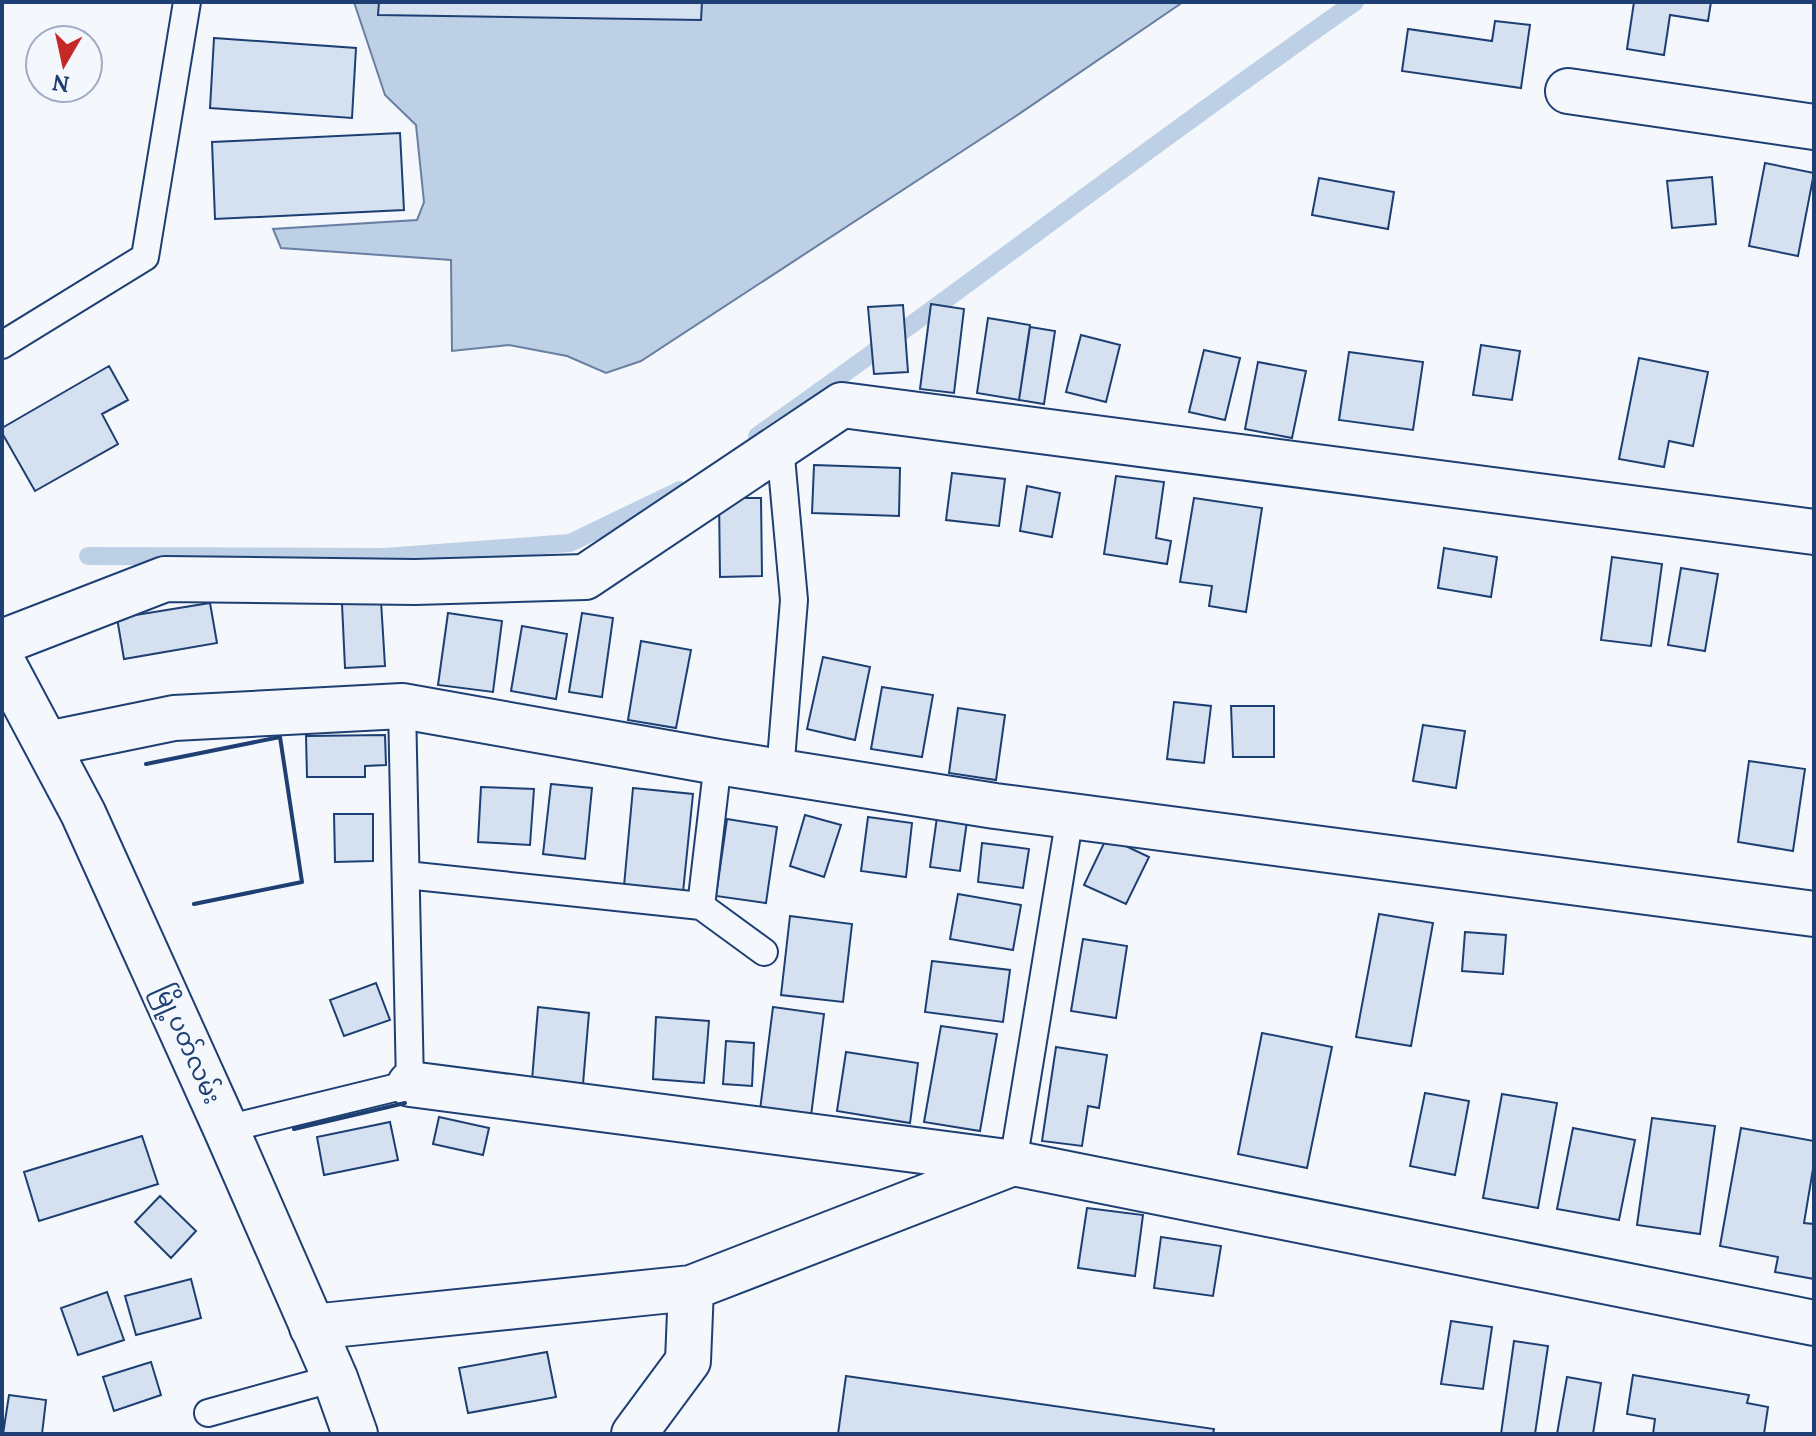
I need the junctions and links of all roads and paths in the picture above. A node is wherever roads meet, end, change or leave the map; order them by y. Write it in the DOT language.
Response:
graph roads {
  1 [pos="187,2"];
  2 [pos="1568,91"];
  3 [pos="1814,127"];
  4 [pos="2,345"];
  5 [pos="780,446"];
  6 [pos="1814,532"];
  7 [pos="2,642"];
  8 [pos="2,661"];
  9 [pos="402,706"];
  10 [pos="47,744"];
  11 [pos="718,762"];
  12 [pos="780,772"];
  13 [pos="1070,816"];
  14 [pos="406,875"];
  15 [pos="701,906"];
  16 [pos="1814,914"];
  17 [pos="764,952"];
  18 [pos="410,1084"];
  19 [pos="226,1129"];
  20 [pos="1013,1163"];
  21 [pos="691,1288"];
  22 [pos="1814,1323"];
  23 [pos="312,1327"];
  24 [pos="335,1378"];
  25 [pos="208,1413"];
  26 [pos="355,1434"];
  27 [pos="634,1434"];
  1 -- 4 [label="lane"];
  2 -- 3 [label="street"];
  5 -- 6 [label="street"];
  5 -- 7 [label="street"];
  5 -- 12 [label="lane"];
  8 -- 10 [label="street, မြို့ပတ်လမ်း"];
  9 -- 10 [label="street"];
  9 -- 11 [label="street"];
  9 -- 14 [label="lane"];
  10 -- 19 [label="street, မြို့ပတ်လမ်း"];
  11 -- 12 [label="street"];
  11 -- 15 [label="lane"];
  12 -- 13 [label="street"];
  13 -- 16 [label="street"];
  13 -- 20 [label="lane"];
  14 -- 15 [label="lane"];
  14 -- 18 [label="lane"];
  15 -- 17 [label="lane"];
  18 -- 19 [label="lane"];
  18 -- 20 [label="street"];
  19 -- 23 [label="street, မြို့ပတ်လမ်း"];
  20 -- 21 [label="street"];
  20 -- 22 [label="street"];
  21 -- 23 [label="street"];
  21 -- 27 [label="street"];
  23 -- 24 [label="street, မြို့ပတ်လမ်း"];
  24 -- 25 [label="lane"];
  24 -- 26 [label="street, မြို့ပတ်လမ်း"];
}
